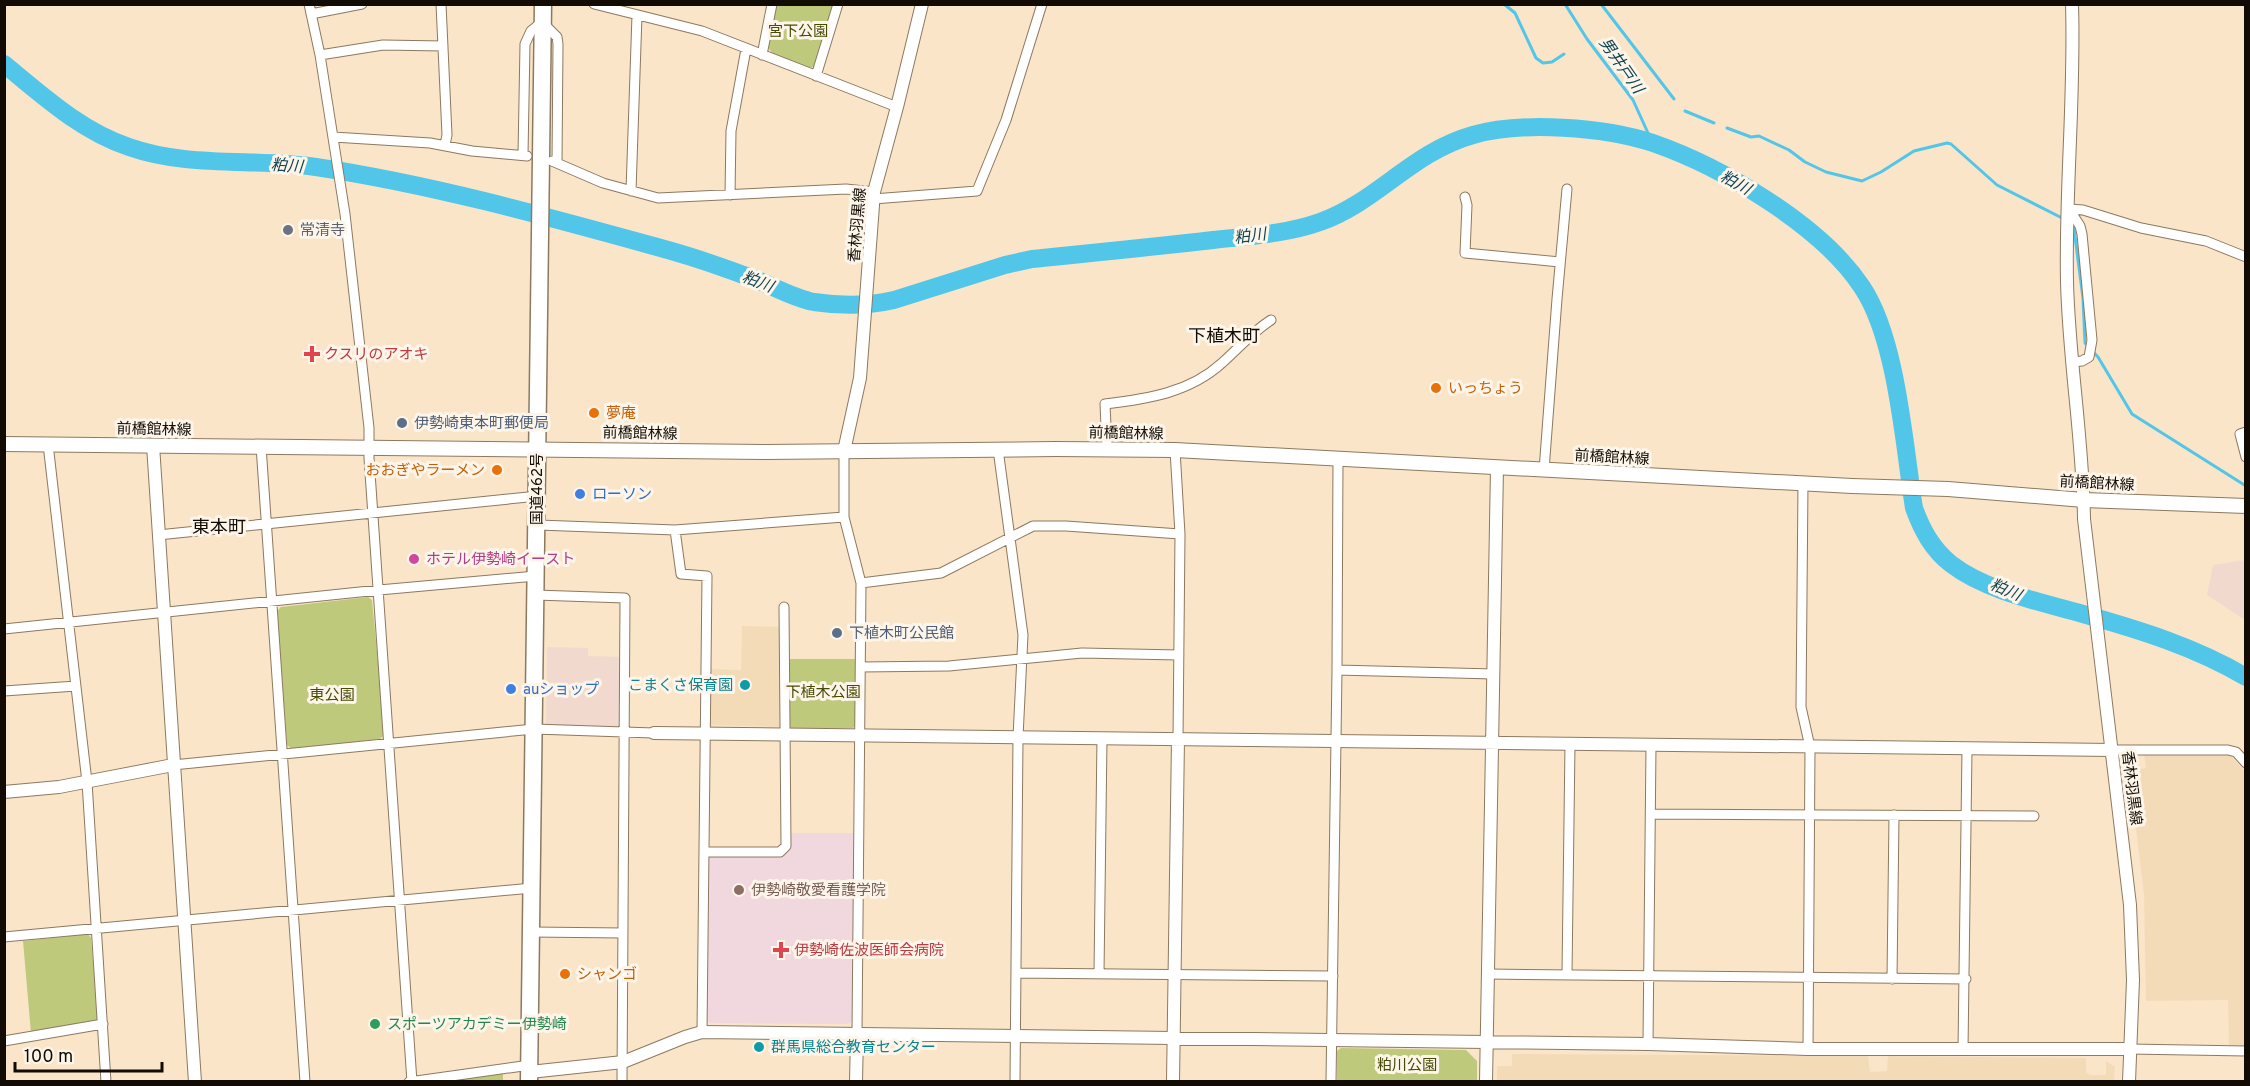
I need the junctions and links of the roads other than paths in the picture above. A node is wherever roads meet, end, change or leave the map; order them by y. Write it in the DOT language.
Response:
graph roads {
  1 [pos="362,4"];
  2 [pos="441,4"];
  3 [pos="543,4"];
  4 [pos="594,4"];
  5 [pos="772,4"];
  6 [pos="838,4"];
  7 [pos="922,4"];
  8 [pos="1042,4"];
  9 [pos="2072,4"];
  10 [pos="608,7"];
  11 [pos="310,9"];
  12 [pos="637,15"];
  13 [pos="542,22"];
  14 [pos="442,46"];
  15 [pos="746,49"];
  16 [pos="320,55"];
  17 [pos="762,55"];
  18 [pos="816,76"];
  19 [pos="897,107"];
  20 [pos="333,139"];
  21 [pos="446,145"];
  22 [pos="1568,189"];
  23 [pos="631,191"];
  24 [pos="730,195"];
  25 [pos="873,195"];
  26 [pos="1465,197"];
  27 [pos="2068,209"];
  28 [pos="2246,257"];
  29 [pos="1560,262"];
  30 [pos="1271,320"];
  31 [pos="2072,362"];
  32 [pos="2246,432"];
  33 [pos="4,444"];
  34 [pos="48,444"];
  35 [pos="153,445"];
  36 [pos="261,446"];
  37 [pos="369,447"];
  38 [pos="538,449"];
  39 [pos="998,449"];
  40 [pos="1107,449"];
  41 [pos="1175,450"];
  42 [pos="844,451"];
  43 [pos="2246,457"];
  44 [pos="1338,458"];
  45 [pos="1497,468"];
  46 [pos="1544,470"];
  47 [pos="1803,483"];
  48 [pos="538,496"];
  49 [pos="2084,500"];
  50 [pos="2246,506"];
  51 [pos="374,513"];
  52 [pos="844,517"];
  53 [pos="266,524"];
  54 [pos="538,525"];
  55 [pos="675,530"];
  56 [pos="1180,534"];
  57 [pos="158,535"];
  58 [pos="1011,537"];
  59 [pos="536,576"];
  60 [pos="861,584"];
  61 [pos="379,590"];
  62 [pos="536,596"];
  63 [pos="272,602"];
  64 [pos="784,607"];
  65 [pos="165,613"];
  66 [pos="68,623"];
  67 [pos="4,629"];
  68 [pos="1179,655"];
  69 [pos="1022,660"];
  70 [pos="861,667"];
  71 [pos="1337,670"];
  72 [pos="1494,674"];
  73 [pos="76,686"];
  74 [pos="4,691"];
  75 [pos="534,729"];
  76 [pos="624,731"];
  77 [pos="654,733"];
  78 [pos="705,733"];
  79 [pos="785,734"];
  80 [pos="860,735"];
  81 [pos="1018,737"];
  82 [pos="1102,738"];
  83 [pos="1178,739"];
  84 [pos="1336,741"];
  85 [pos="1494,743"];
  86 [pos="390,744"];
  87 [pos="1570,744"];
  88 [pos="1651,745"];
  89 [pos="1810,747"];
  90 [pos="1967,749"];
  91 [pos="2112,750"];
  92 [pos="282,754"];
  93 [pos="2246,763"];
  94 [pos="173,765"];
  95 [pos="87,782"];
  96 [pos="4,792"];
  97 [pos="1651,813"];
  98 [pos="1810,814"];
  99 [pos="1894,815"];
  100 [pos="1968,816"];
  101 [pos="2034,816"];
  102 [pos="704,852"];
  103 [pos="532,888"];
  104 [pos="399,900"];
  105 [pos="292,910"];
  106 [pos="184,920"];
  107 [pos="95,928"];
  108 [pos="531,932"];
  109 [pos="623,933"];
  110 [pos="4,937"];
  111 [pos="1016,973"];
  112 [pos="1099,974"];
  113 [pos="1488,974"];
  114 [pos="1567,974"];
  115 [pos="1174,975"];
  116 [pos="1649,975"];
  117 [pos="1333,976"];
  118 [pos="1808,977"];
  119 [pos="1892,979"];
  120 [pos="1966,979"];
  121 [pos="102,1024"];
  122 [pos="702,1032"];
  123 [pos="857,1033"];
  124 [pos="1016,1035"];
  125 [pos="1174,1037"];
  126 [pos="1332,1039"];
  127 [pos="4,1041"];
  128 [pos="1487,1041"];
  129 [pos="1648,1044"];
  130 [pos="1808,1049"];
  131 [pos="2129,1049"];
  132 [pos="1963,1050"];
  133 [pos="2246,1051"];
  134 [pos="622,1062"];
  135 [pos="530,1073"];
  136 [pos="411,1081"];
  137 [pos="106,1082"];
  138 [pos="195,1082"];
  139 [pos="305,1082"];
  140 [pos="622,1082"];
  141 [pos="856,1082"];
  142 [pos="1015,1082"];
  143 [pos="1173,1082"];
  144 [pos="1331,1082"];
  145 [pos="1486,1082"];
  146 [pos="2129,1082"];
  1 -- 11 [label="street"];
  2 -- 14 [label="street"];
  3 -- 13 [label="highway, 国道462号"];
  4 -- 10 [label="street"];
  5 -- 17 [label="street"];
  6 -- 18 [label="street"];
  7 -- 19 [label="street, 香林羽黒線"];
  8 -- 25 [label="street"];
  9 -- 27 [label="street, 香林羽黒線"];
  10 -- 12 [label="street"];
  11 -- 16 [label="street"];
  12 -- 15 [label="street"];
  12 -- 23 [label="street"];
  13 -- 21 [label="street"];
  13 -- 23 [label="street"];
  13 -- 38 [label="highway, 国道462号"];
  14 -- 16 [label="street"];
  14 -- 21 [label="street"];
  15 -- 17 [label="street"];
  15 -- 24 [label="street"];
  16 -- 20 [label="street"];
  17 -- 18 [label="street"];
  18 -- 19 [label="street"];
  19 -- 25 [label="street, 香林羽黒線"];
  20 -- 21 [label="street"];
  20 -- 37 [label="street"];
  22 -- 29 [label="street"];
  23 -- 24 [label="street"];
  24 -- 25 [label="street"];
  25 -- 42 [label="street, 香林羽黒線"];
  26 -- 29 [label="street"];
  27 -- 28 [label="street"];
  27 -- 31 [label="street, 香林羽黒線"];
  27 -- 31 [label="street"];
  29 -- 46 [label="street"];
  30 -- 40 [label="street"];
  31 -- 49 [label="street, 香林羽黒線"];
  32 -- 43 [label="street"];
  33 -- 34 [label="main road, 前橋館林線"];
  34 -- 35 [label="main road, 前橋館林線"];
  34 -- 66 [label="street"];
  35 -- 36 [label="main road, 前橋館林線"];
  35 -- 57 [label="street"];
  36 -- 37 [label="main road, 前橋館林線"];
  36 -- 53 [label="street"];
  37 -- 38 [label="main road, 前橋館林線"];
  37 -- 51 [label="street"];
  38 -- 42 [label="main road, 前橋館林線"];
  38 -- 48 [label="highway, 国道462号"];
  39 -- 40 [label="main road, 前橋館林線"];
  39 -- 42 [label="main road, 前橋館林線"];
  39 -- 58 [label="street"];
  40 -- 41 [label="main road, 前橋館林線"];
  41 -- 44 [label="main road, 前橋館林線"];
  41 -- 56 [label="street"];
  42 -- 52 [label="street"];
  44 -- 45 [label="main road, 前橋館林線"];
  44 -- 71 [label="street"];
  45 -- 46 [label="main road, 前橋館林線"];
  45 -- 72 [label="street"];
  46 -- 47 [label="main road, 前橋館林線"];
  47 -- 49 [label="main road, 前橋館林線"];
  47 -- 89 [label="street"];
  48 -- 51 [label="street"];
  48 -- 54 [label="highway, 国道462号"];
  49 -- 50 [label="main road, 前橋館林線"];
  49 -- 91 [label="street, 香林羽黒線"];
  51 -- 53 [label="street"];
  51 -- 61 [label="street"];
  52 -- 55 [label="street"];
  52 -- 60 [label="street"];
  53 -- 57 [label="street"];
  53 -- 63 [label="street"];
  54 -- 55 [label="street"];
  54 -- 59 [label="highway, 国道462号"];
  55 -- 78 [label="street"];
  56 -- 58 [label="street"];
  56 -- 68 [label="street"];
  57 -- 65 [label="street"];
  58 -- 60 [label="street"];
  58 -- 69 [label="street"];
  59 -- 61 [label="street"];
  59 -- 62 [label="highway, 国道462号"];
  60 -- 70 [label="street"];
  61 -- 63 [label="street"];
  61 -- 86 [label="street"];
  62 -- 75 [label="highway, 国道462号"];
  62 -- 76 [label="street"];
  63 -- 65 [label="street"];
  63 -- 92 [label="street"];
  64 -- 79 [label="street"];
  65 -- 66 [label="street"];
  65 -- 94 [label="street"];
  66 -- 67 [label="street"];
  66 -- 73 [label="street"];
  68 -- 69 [label="street"];
  68 -- 83 [label="street"];
  69 -- 70 [label="street"];
  69 -- 81 [label="street"];
  70 -- 80 [label="street"];
  71 -- 72 [label="street"];
  71 -- 84 [label="street"];
  72 -- 85 [label="street"];
  73 -- 74 [label="street"];
  73 -- 95 [label="street"];
  75 -- 76 [label="street"];
  75 -- 86 [label="street"];
  75 -- 103 [label="highway, 国道462号"];
  76 -- 77 [label="street"];
  76 -- 109 [label="street"];
  77 -- 78 [label="street"];
  78 -- 79 [label="street"];
  78 -- 102 [label="street"];
  79 -- 80 [label="street"];
  79 -- 102 [label="street"];
  80 -- 81 [label="street"];
  80 -- 123 [label="street"];
  81 -- 82 [label="street"];
  81 -- 111 [label="street"];
  82 -- 83 [label="street"];
  82 -- 112 [label="street"];
  83 -- 84 [label="street"];
  83 -- 115 [label="street"];
  84 -- 85 [label="street"];
  84 -- 117 [label="street"];
  85 -- 87 [label="street"];
  85 -- 113 [label="street"];
  86 -- 92 [label="street"];
  86 -- 104 [label="street"];
  87 -- 88 [label="street"];
  87 -- 114 [label="street"];
  88 -- 89 [label="street"];
  88 -- 97 [label="street"];
  89 -- 90 [label="street"];
  89 -- 98 [label="street"];
  90 -- 91 [label="street"];
  90 -- 100 [label="street"];
  91 -- 93 [label="street"];
  91 -- 131 [label="street, 香林羽黒線"];
  92 -- 94 [label="street"];
  92 -- 105 [label="street"];
  94 -- 95 [label="street"];
  94 -- 106 [label="street"];
  95 -- 96 [label="street"];
  95 -- 107 [label="street"];
  97 -- 98 [label="street"];
  97 -- 116 [label="street"];
  98 -- 99 [label="street"];
  98 -- 118 [label="street"];
  99 -- 100 [label="street"];
  99 -- 119 [label="street"];
  100 -- 101 [label="street"];
  100 -- 120 [label="street"];
  102 -- 122 [label="street"];
  103 -- 104 [label="street"];
  103 -- 108 [label="highway, 国道462号"];
  104 -- 105 [label="street"];
  104 -- 136 [label="street"];
  105 -- 106 [label="street"];
  105 -- 139 [label="street"];
  106 -- 107 [label="street"];
  106 -- 138 [label="street"];
  107 -- 110 [label="street"];
  107 -- 121 [label="street"];
  108 -- 109 [label="street"];
  108 -- 135 [label="highway, 国道462号"];
  109 -- 134 [label="street"];
  111 -- 112 [label="street"];
  111 -- 124 [label="street"];
  112 -- 115 [label="street"];
  113 -- 114 [label="street"];
  113 -- 128 [label="street"];
  114 -- 116 [label="street"];
  115 -- 117 [label="street"];
  115 -- 125 [label="street"];
  116 -- 118 [label="street"];
  116 -- 129 [label="street"];
  117 -- 126 [label="street"];
  118 -- 119 [label="street"];
  118 -- 130 [label="street"];
  119 -- 120 [label="street"];
  120 -- 132 [label="street"];
  121 -- 127 [label="street"];
  121 -- 137 [label="street"];
  122 -- 123 [label="street"];
  122 -- 134 [label="street"];
  123 -- 124 [label="street"];
  123 -- 141 [label="street"];
  124 -- 125 [label="street"];
  124 -- 142 [label="street"];
  125 -- 126 [label="street"];
  125 -- 143 [label="street"];
  126 -- 128 [label="street"];
  126 -- 144 [label="street"];
  128 -- 129 [label="street"];
  128 -- 145 [label="street"];
  129 -- 130 [label="street"];
  130 -- 132 [label="street"];
  131 -- 132 [label="street"];
  131 -- 133 [label="street"];
  131 -- 146 [label="street, 香林羽黒線"];
  134 -- 135 [label="street"];
  134 -- 140 [label="street"];
  135 -- 136 [label="street"];
}
